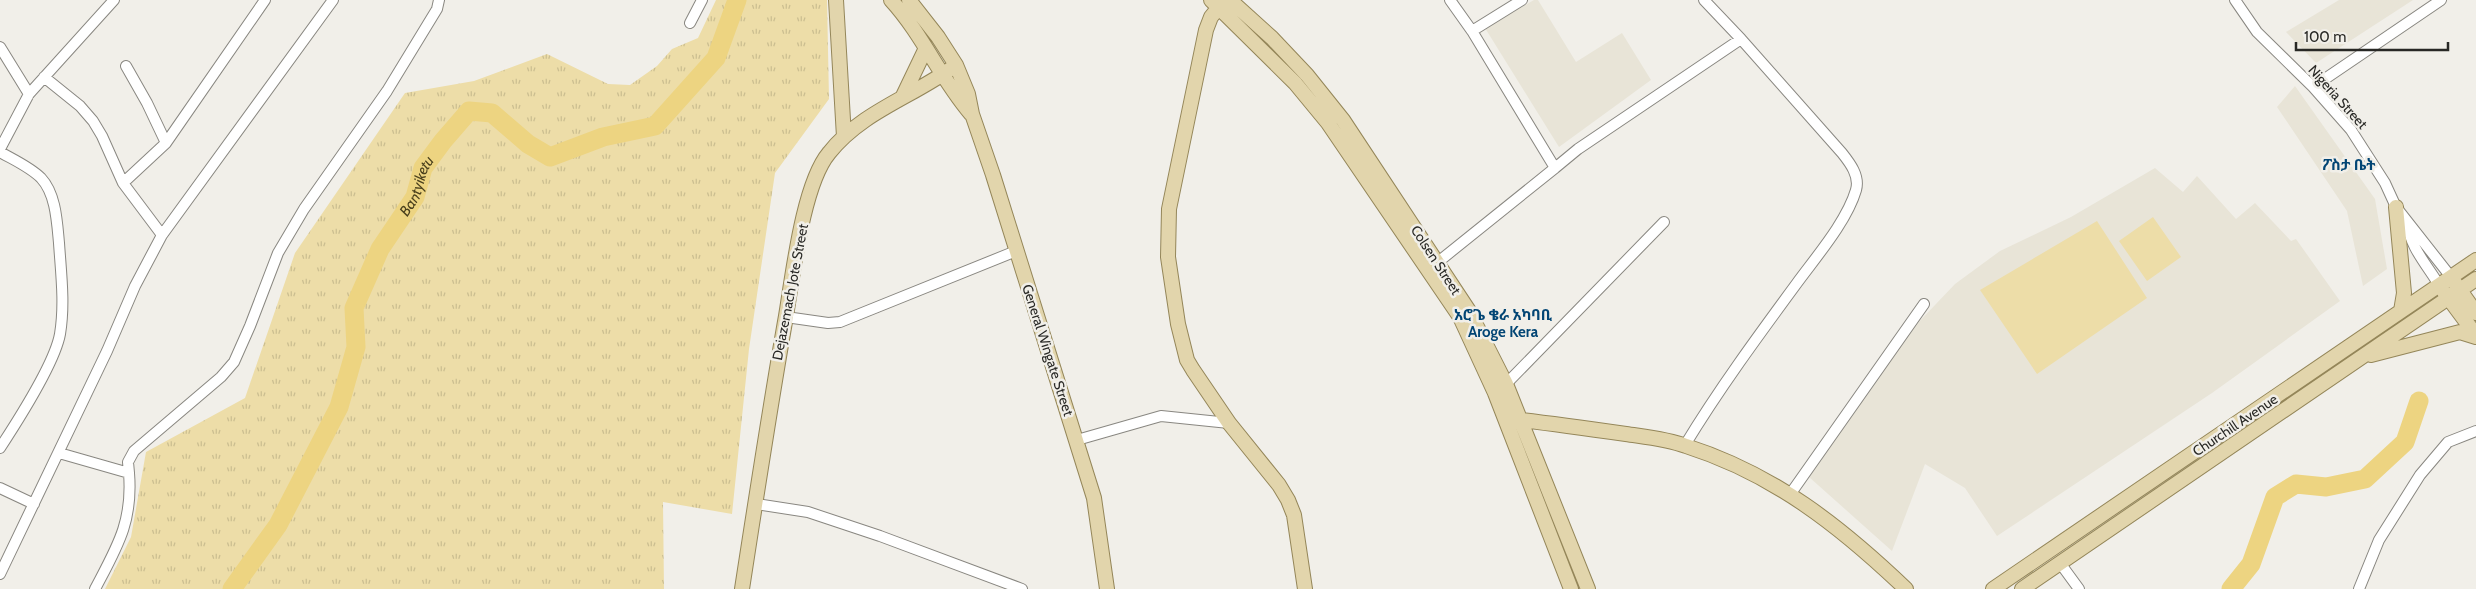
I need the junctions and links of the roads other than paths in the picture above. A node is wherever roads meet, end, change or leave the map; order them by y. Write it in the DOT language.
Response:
graph roads {
  1 [pos="114,0"];
  2 [pos="265,0"];
  3 [pos="333,0"];
  4 [pos="439,0"];
  5 [pos="702,0"];
  6 [pos="836,0"];
  7 [pos="891,0"];
  8 [pos="910,0"];
  9 [pos="1450,0"];
  10 [pos="1522,0"];
  11 [pos="1704,0"];
  12 [pos="2235,0"];
  13 [pos="2441,0"];
  14 [pos="1221,2"];
  15 [pos="690,23"];
  16 [pos="1472,31"];
  17 [pos="1741,39"];
  18 [pos="0,47"];
  19 [pos="926,48"];
  20 [pos="956,65"];
  21 [pos="126,66"];
  22 [pos="942,76"];
  23 [pos="44,77"];
  24 [pos="2313,87"];
  25 [pos="30,94"];
  26 [pos="902,96"];
  27 [pos="972,114"];
  28 [pos="844,137"];
  29 [pos="166,143"];
  30 [pos="0,150"];
  31 [pos="1555,168"];
  32 [pos="123,183"];
  33 [pos="2396,207"];
  34 [pos="1664,222"];
  35 [pos="2407,222"];
  36 [pos="162,236"];
  37 [pos="1016,251"];
  38 [pos="2476,260"];
  39 [pos="1438,262"];
  40 [pos="2451,277"];
  41 [pos="2476,279"];
  42 [pos="2439,285"];
  43 [pos="2454,294"];
  44 [pos="1924,304"];
  45 [pos="2402,311"];
  46 [pos="2476,313"];
  47 [pos="1465,314"];
  48 [pos="786,317"];
  49 [pos="2476,336"];
  50 [pos="2361,358"];
  51 [pos="1506,384"];
  52 [pos="1521,420"];
  53 [pos="1506,422"];
  54 [pos="1229,423"];
  55 [pos="2476,431"];
  56 [pos="1077,440"];
  57 [pos="1685,445"];
  58 [pos="0,448"];
  59 [pos="58,453"];
  60 [pos="129,473"];
  61 [pos="0,488"];
  62 [pos="1790,493"];
  63 [pos="34,504"];
  64 [pos="756,504"];
  65 [pos="2060,563"];
  66 [pos="0,574"];
  67 [pos="96,589"];
  68 [pos="742,589"];
  69 [pos="1022,589"];
  70 [pos="1107,589"];
  71 [pos="1305,589"];
  72 [pos="1571,589"];
  73 [pos="1588,589"];
  74 [pos="1906,589"];
  75 [pos="1993,589"];
  76 [pos="2022,589"];
  77 [pos="2079,589"];
  78 [pos="2359,589"];
  1 -- 23 [label="street"];
  2 -- 29 [label="street"];
  3 -- 36 [label="street"];
  4 -- 60 [label="street"];
  5 -- 15 [label="street"];
  6 -- 28 [label="main road"];
  7 -- 19 [label="main road, General Wingate Street"];
  8 -- 20 [label="main road, General Wingate Street"];
  9 -- 16 [label="street"];
  10 -- 16 [label="street"];
  11 -- 17 [label="street"];
  12 -- 24 [label="street, Nigeria Street"];
  13 -- 24 [label="street"];
  14 -- 39 [label="main road, Colsen Street"];
  14 -- 47 [label="main road"];
  14 -- 54 [label="main road"];
  16 -- 31 [label="street"];
  17 -- 31 [label="street"];
  17 -- 57 [label="street"];
  18 -- 25 [label="street"];
  19 -- 22 [label="main road, General Wingate Street"];
  19 -- 26 [label="main road"];
  20 -- 22 [label="main road, Dejazemach Jote Street"];
  20 -- 27 [label="main road, General Wingate Street"];
  21 -- 29 [label="street"];
  22 -- 26 [label="main road, Dejazemach Jote Street"];
  22 -- 27 [label="main road, General Wingate Street"];
  23 -- 25 [label="street"];
  23 -- 32 [label="street"];
  24 -- 33 [label="street, Nigeria Street"];
  25 -- 30 [label="street"];
  26 -- 28 [label="main road, Dejazemach Jote Street"];
  27 -- 37 [label="main road, General Wingate Street"];
  28 -- 48 [label="main road, Dejazemach Jote Street"];
  29 -- 32 [label="street"];
  30 -- 58 [label="street"];
  31 -- 39 [label="street"];
  32 -- 36 [label="street"];
  33 -- 35 [label="street, Nigeria Street"];
  33 -- 45 [label="main road"];
  34 -- 51 [label="street"];
  35 -- 40 [label="street, Nigeria Street"];
  35 -- 42 [label="street, Nigeria Street"];
  36 -- 59 [label="street"];
  37 -- 48 [label="street"];
  37 -- 56 [label="main road, General Wingate Street"];
  38 -- 40 [label="main road, Churchill Avenue"];
  39 -- 47 [label="main road, Colsen Street"];
  40 -- 42 [label="main road, Churchill Avenue"];
  40 -- 43 [label="main road"];
  41 -- 43 [label="main road, Churchill Avenue"];
  42 -- 43 [label="main road"];
  42 -- 45 [label="main road, Churchill Avenue"];
  43 -- 46 [label="main road"];
  43 -- 49 [label="main road"];
  43 -- 50 [label="main road, Churchill Avenue"];
  44 -- 62 [label="street"];
  45 -- 75 [label="main road, Churchill Avenue"];
  47 -- 51 [label="main road, Colsen Street"];
  47 -- 53 [label="main road"];
  48 -- 64 [label="main road, Dejazemach Jote Street"];
  49 -- 50 [label="main road"];
  50 -- 65 [label="main road, Churchill Avenue"];
  51 -- 52 [label="main road, Colsen Street"];
  52 -- 53 [label="main road"];
  52 -- 57 [label="main road"];
  52 -- 73 [label="main road, Colsen Street"];
  53 -- 72 [label="main road"];
  54 -- 56 [label="street"];
  54 -- 71 [label="main road"];
  55 -- 78 [label="street"];
  56 -- 70 [label="main road, General Wingate Street"];
  57 -- 62 [label="main road"];
  59 -- 60 [label="street"];
  59 -- 63 [label="street"];
  60 -- 67 [label="street"];
  61 -- 63 [label="street"];
  62 -- 74 [label="main road"];
  63 -- 66 [label="street"];
  64 -- 68 [label="main road, Dejazemach Jote Street"];
  64 -- 69 [label="street"];
  65 -- 76 [label="main road, Churchill Avenue"];
  65 -- 77 [label="street"];
}
